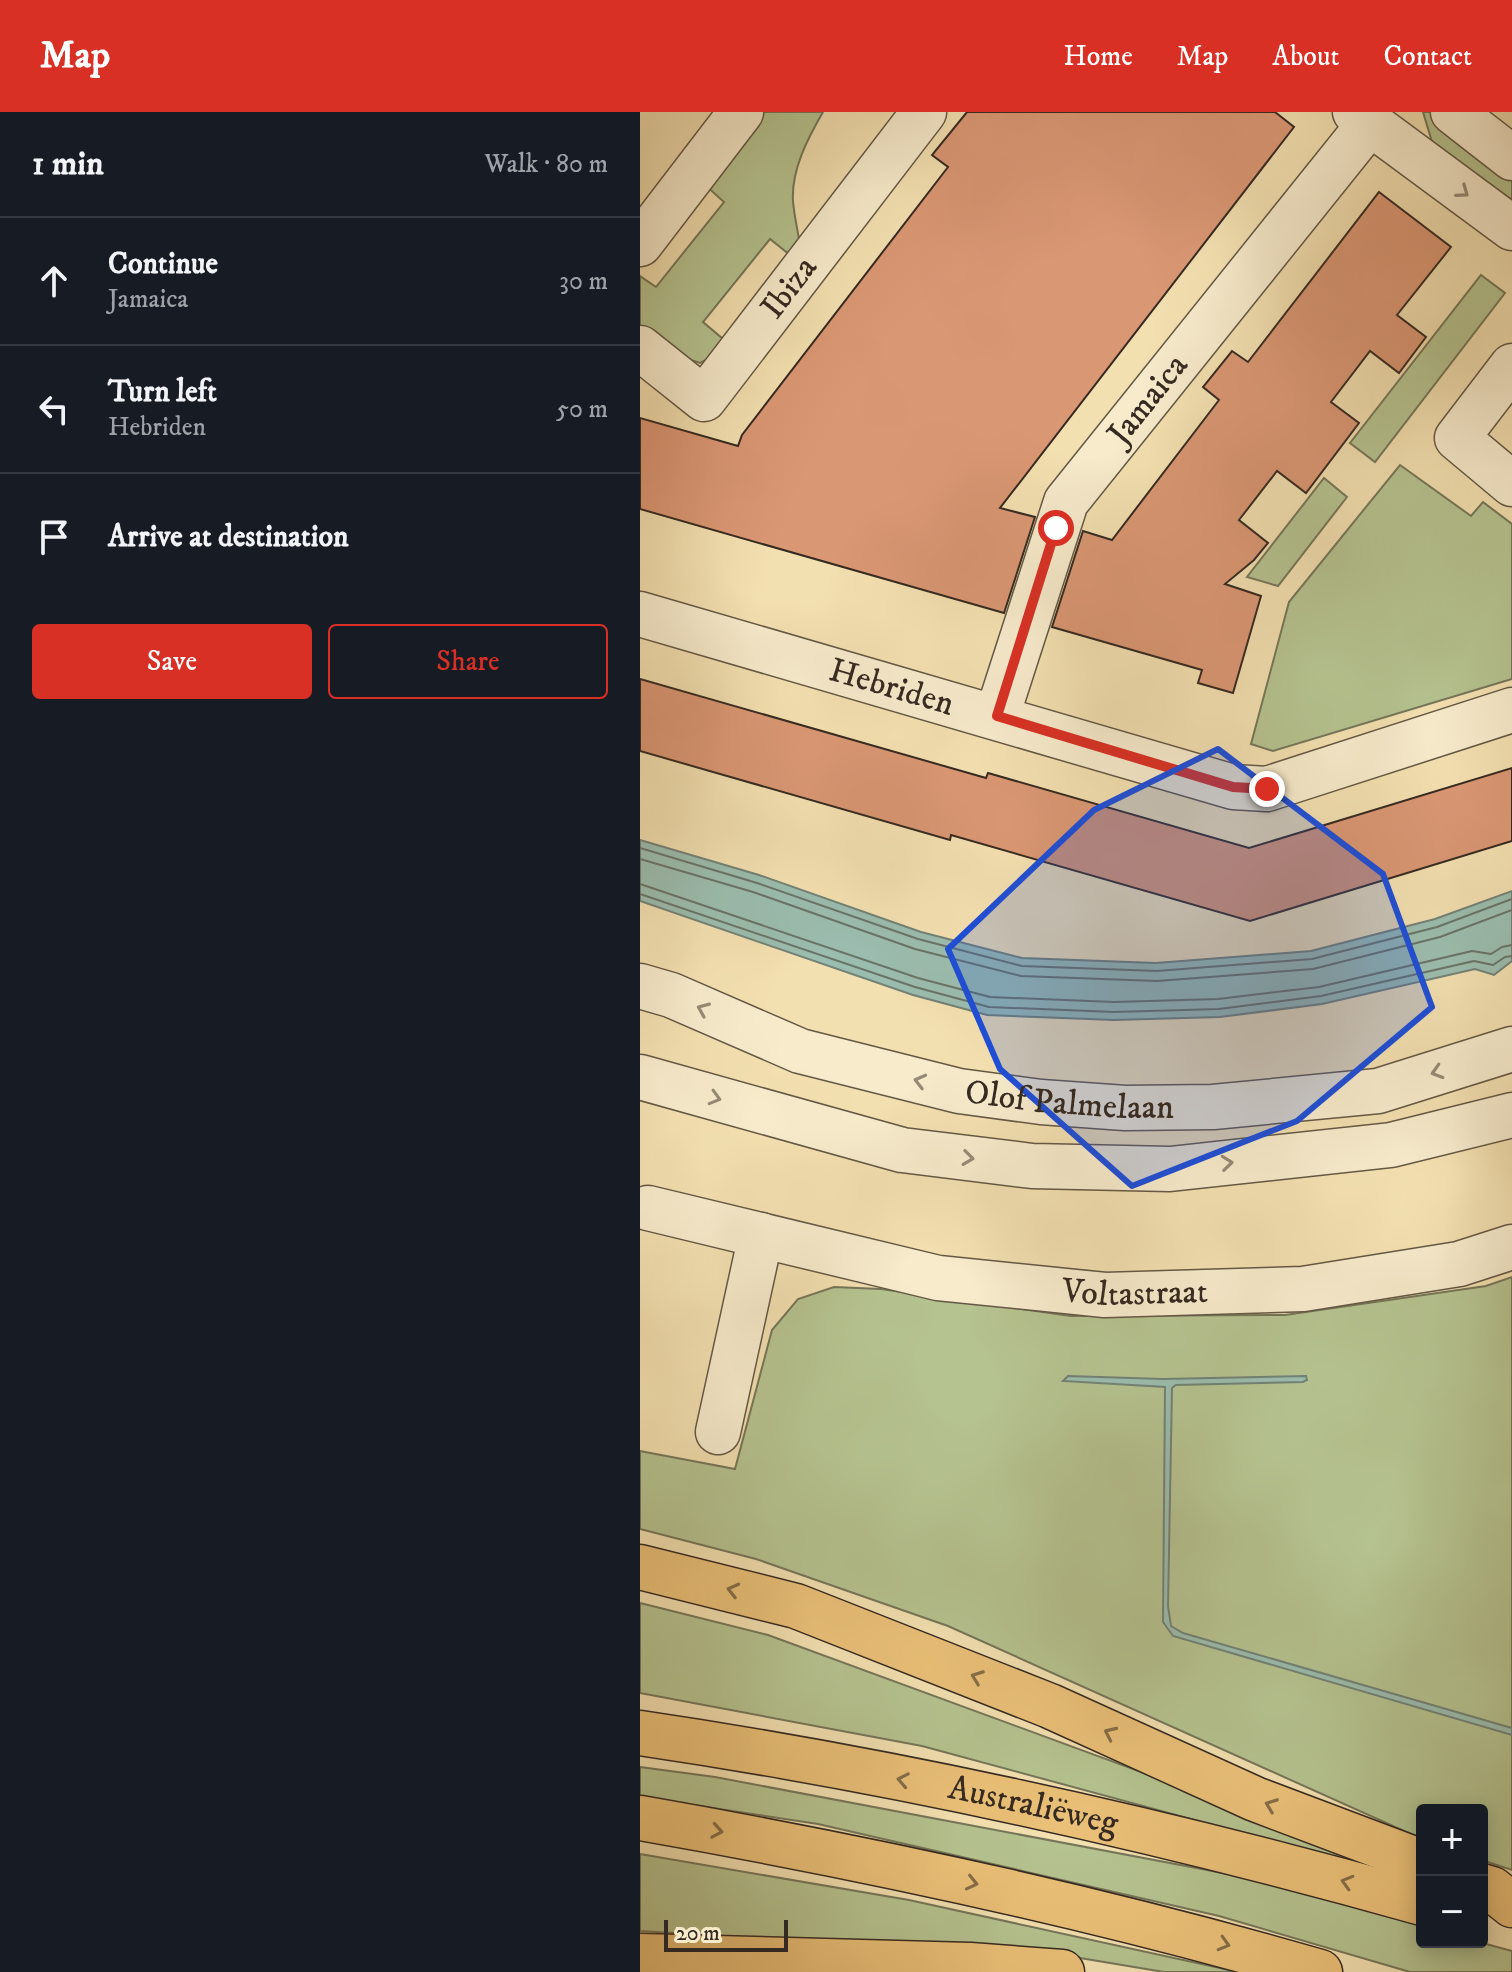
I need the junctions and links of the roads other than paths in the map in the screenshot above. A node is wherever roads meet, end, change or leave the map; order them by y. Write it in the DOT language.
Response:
graph roads {
  1 [pos="741,112"];
  2 [pos="924,112"];
  3 [pos="1415,112"];
  4 [pos="1453,112"];
  5 [pos="1362,118"];
  6 [pos="1416,158"];
  7 [pos="1512,158"];
  8 [pos="1512,228"];
  9 [pos="640,244"];
  10 [pos="640,348"];
  11 [pos="1512,366"];
  12 [pos="1512,484"];
  13 [pos="640,614"];
  14 [pos="1512,710"];
  15 [pos="997,716"];
  16 [pos="640,986"];
  17 [pos="1512,1049"];
  18 [pos="640,1077"];
  19 [pos="1512,1115"];
  20 [pos="648,1208"];
  21 [pos="761,1235"];
  22 [pos="1512,1247"];
  23 [pos="718,1432"];
  24 [pos="640,1567"];
  25 [pos="640,1733"];
  26 [pos="640,1818"];
  27 [pos="1416,1860"];
  28 [pos="1488,1888"];
  29 [pos="1416,1901"];
  30 [pos="1512,1905"];
  31 [pos="1488,1922"];
  32 [pos="1512,1929"];
  33 [pos="640,1956"];
  34 [pos="1062,1972"];
  35 [pos="1320,1972"];
  1 -- 9 [label="street"];
  2 -- 10 [label="street, Ibiza"];
  3 -- 6 [label="street"];
  4 -- 7 [label="street"];
  5 -- 6 [label="street"];
  5 -- 15 [label="street, Jamaica"];
  6 -- 8 [label="street, one-way"];
  11 -- 12 [label="street"];
  13 -- 15 [label="street, Hebriden"];
  14 -- 15 [label="street, Hebriden"];
  17 -- 16 [label="street, Olof Palmelaan, one-way"];
  18 -- 19 [label="street, Olof Palmelaan, one-way"];
  20 -- 21 [label="street, Voltastraat"];
  21 -- 22 [label="street, Voltastraat"];
  21 -- 23 [label="street"];
  27 -- 24 [label="main road, one-way"];
  29 -- 25 [label="main road, Australiëweg, one-way"];
  26 -- 35 [label="main road, one-way"];
  28 -- 30 [label="main road"];
  31 -- 32 [label="main road"];
  33 -- 34 [label="main road"];
}
